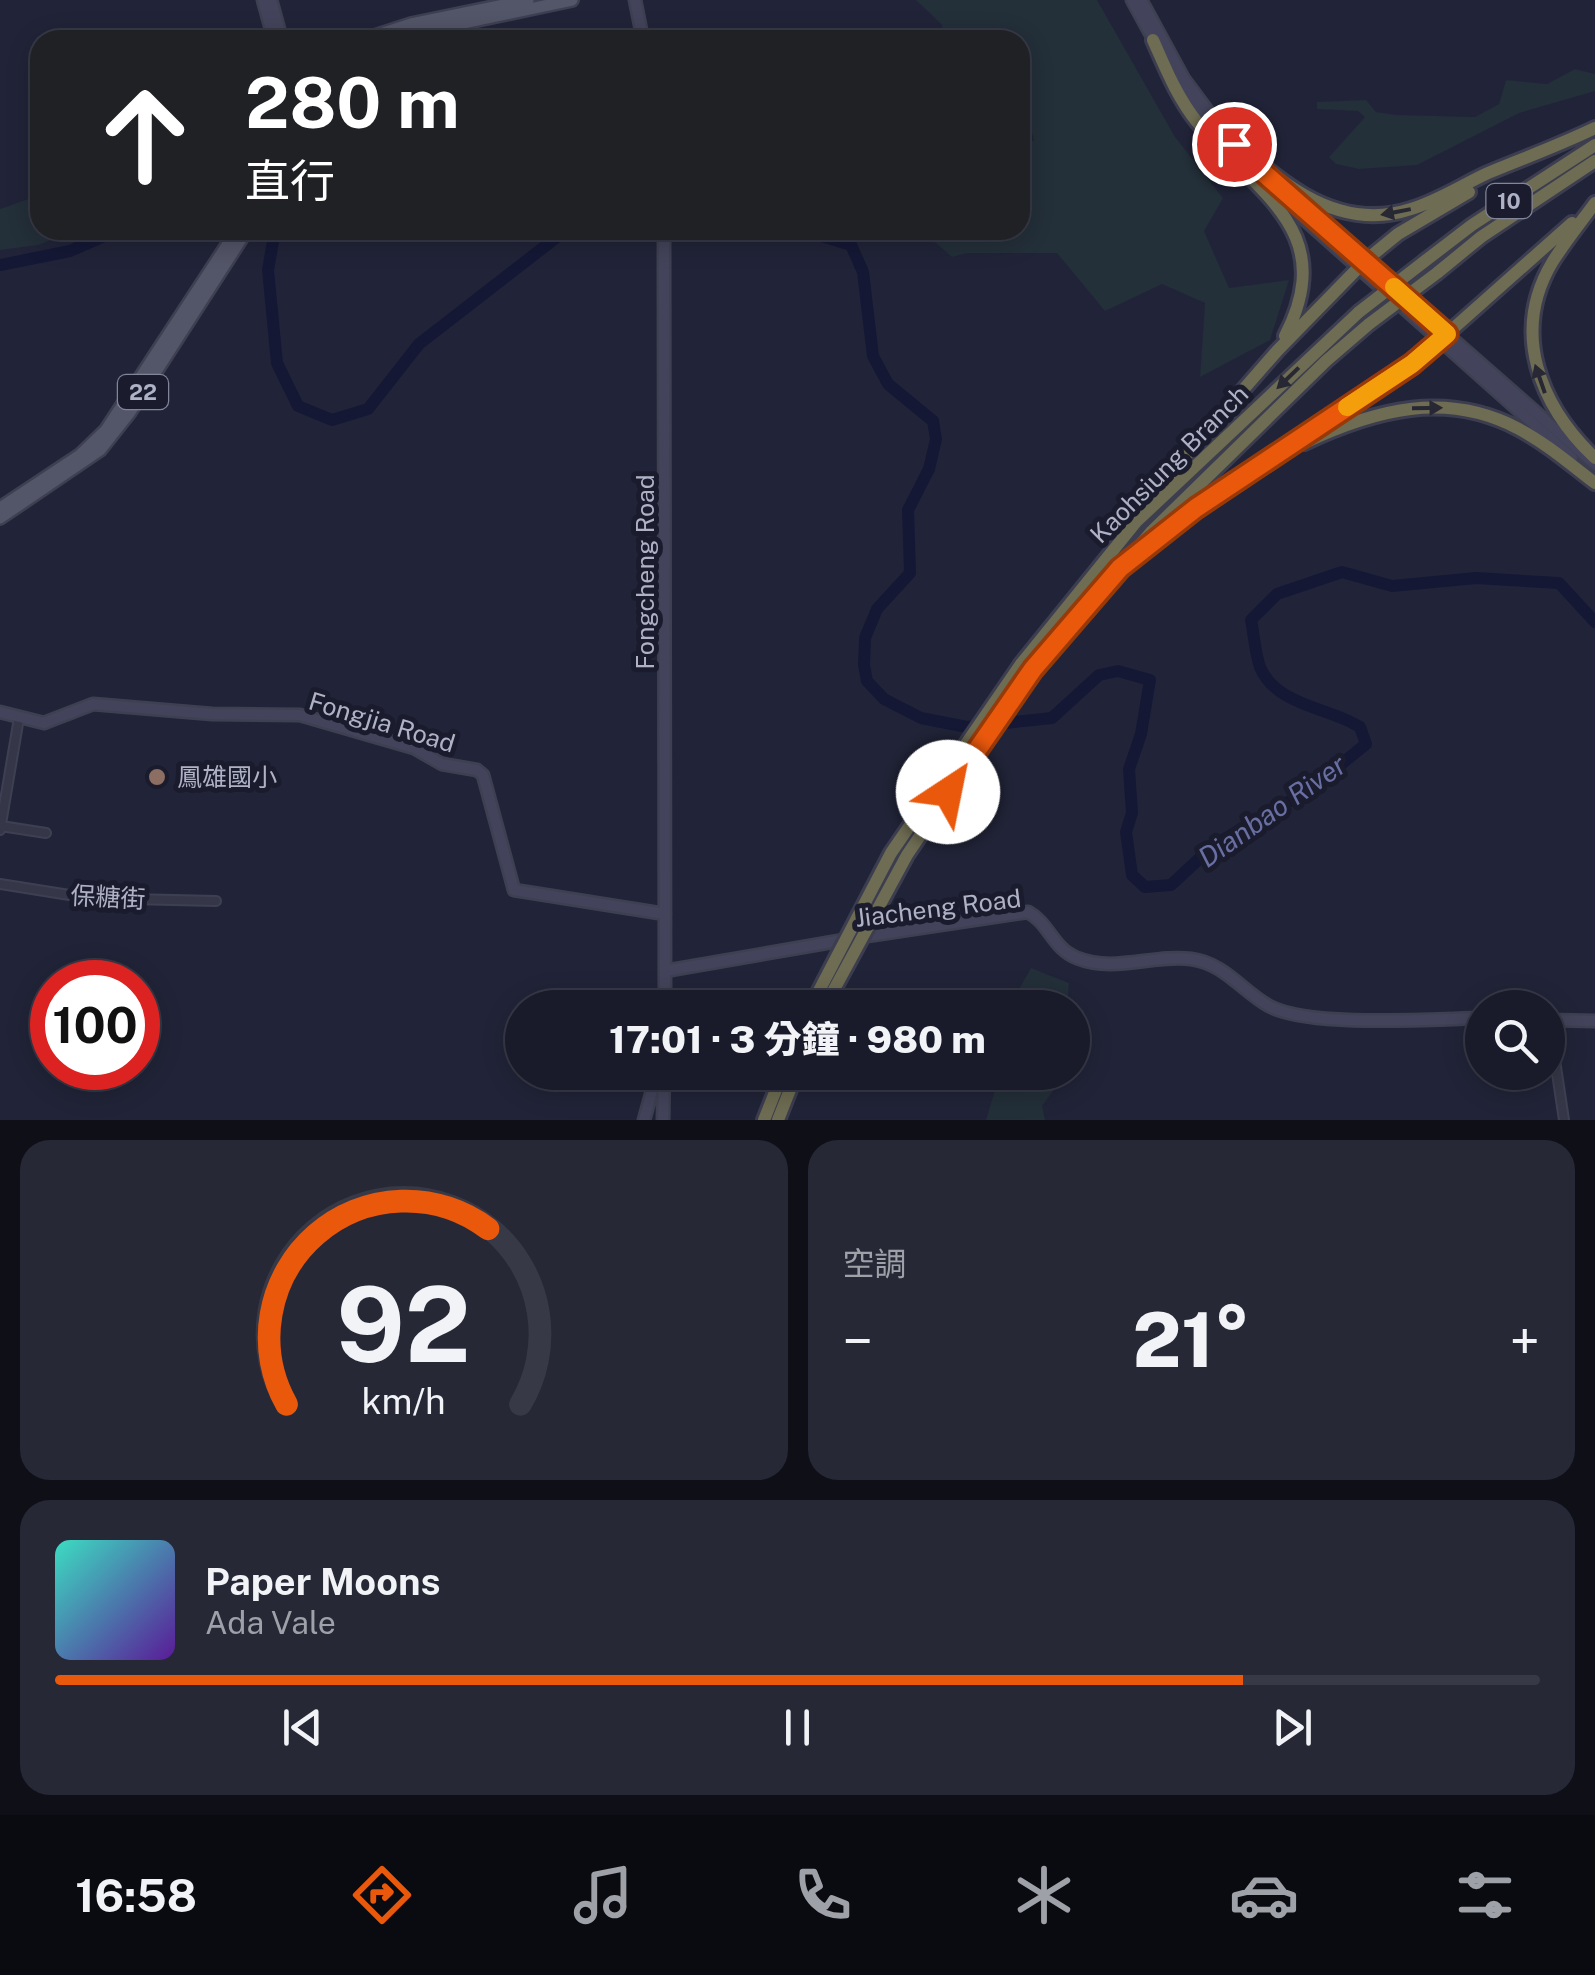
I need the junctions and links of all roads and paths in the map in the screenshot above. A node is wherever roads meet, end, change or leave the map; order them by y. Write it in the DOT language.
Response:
graph roads {
  1 [pos="263,0"];
  2 [pos="271,0"];
  3 [pos="528,0"];
  4 [pos="572,0"];
  5 [pos="635,0"];
  6 [pos="1132,0"];
  7 [pos="1141,0"];
  8 [pos="276,30"];
  9 [pos="278,30"];
  10 [pos="393,30"];
  11 [pos="430,30"];
  12 [pos="642,30"];
  13 [pos="1153,40"];
  14 [pos="1212,118"];
  15 [pos="1595,128"];
  16 [pos="1595,145"];
  17 [pos="1550,148"];
  18 [pos="1595,161"];
  19 [pos="1595,203"];
  20 [pos="230,240"];
  21 [pos="241,240"];
  22 [pos="664,240"];
  23 [pos="1362,265"];
  24 [pos="1443,338"];
  25 [pos="1277,351"];
  26 [pos="1270,459"];
  27 [pos="1595,461"];
  28 [pos="1595,481"];
  29 [pos="0,508"];
  30 [pos="0,518"];
  31 [pos="1120,568"];
  32 [pos="1060,614"];
  33 [pos="1027,666"];
  34 [pos="0,712"];
  35 [pos="19,718"];
  36 [pos="0,828"];
  37 [pos="46,833"];
  38 [pos="0,884"];
  39 [pos="216,901"];
  40 [pos="665,914"];
  41 [pos="665,971"];
  42 [pos="665,990"];
  43 [pos="819,990"];
  44 [pos="834,990"];
  45 [pos="1465,1018"];
  46 [pos="1565,1021"];
  47 [pos="1595,1022"];
  48 [pos="651,1090"];
  49 [pos="664,1090"];
  50 [pos="776,1090"];
  51 [pos="790,1090"];
  52 [pos="1559,1090"];
  53 [pos="644,1120"];
  54 [pos="663,1120"];
  55 [pos="764,1120"];
  56 [pos="778,1120"];
  57 [pos="1564,1120"];
  1 -- 8 [label="street"];
  2 -- 9 [label="street"];
  3 -- 10 [label="main road"];
  4 -- 11 [label="main road"];
  5 -- 12 [label="street"];
  6 -- 13 [label="street"];
  7 -- 14 [label="street"];
  13 -- 23 [label="street"];
  13 -- 25 [label="highway"];
  17 -- 14 [label="highway, one-way"];
  14 -- 23 [label="street"];
  15 -- 17 [label="highway"];
  16 -- 32 [label="highway, Kaohsiung Branch / 10, one-way, bridge"];
  17 -- 23 [label="highway"];
  18 -- 31 [label="highway, Kaohsiung Branch / 10, bridge"];
  19 -- 24 [label="highway"];
  27 -- 19 [label="highway, one-way"];
  20 -- 29 [label="main road, 22"];
  21 -- 30 [label="main road, 22"];
  22 -- 40 [label="street, Fongcheng Road"];
  23 -- 24 [label="street"];
  23 -- 25 [label="highway"];
  24 -- 26 [label="highway"];
  24 -- 27 [label="street"];
  24 -- 28 [label="street"];
  25 -- 32 [label="highway"];
  26 -- 28 [label="highway, one-way"];
  26 -- 31 [label="highway"];
  31 -- 33 [label="highway, Kaohsiung Branch / 10"];
  32 -- 33 [label="highway, Kaohsiung Branch / 10"];
  33 -- 43 [label="highway, Kaohsiung Branch / 10, bridge"];
  33 -- 44 [label="highway, Kaohsiung Branch / 10, bridge"];
  34 -- 35 [label="street, Fongjia Road"];
  35 -- 36 [label="street"];
  35 -- 40 [label="street, Fongjia Road"];
  36 -- 37 [label="street"];
  38 -- 39 [label="street, 保糖街"];
  40 -- 41 [label="street, Fongcheng Road"];
  41 -- 42 [label="street, Fongcheng Road"];
  41 -- 45 [label="street, Jiacheng Road"];
  46 -- 47 [label="street"];
  48 -- 53 [label="street"];
  49 -- 54 [label="street"];
  50 -- 55 [label="highway"];
  51 -- 56 [label="highway"];
  52 -- 57 [label="street"];
}
